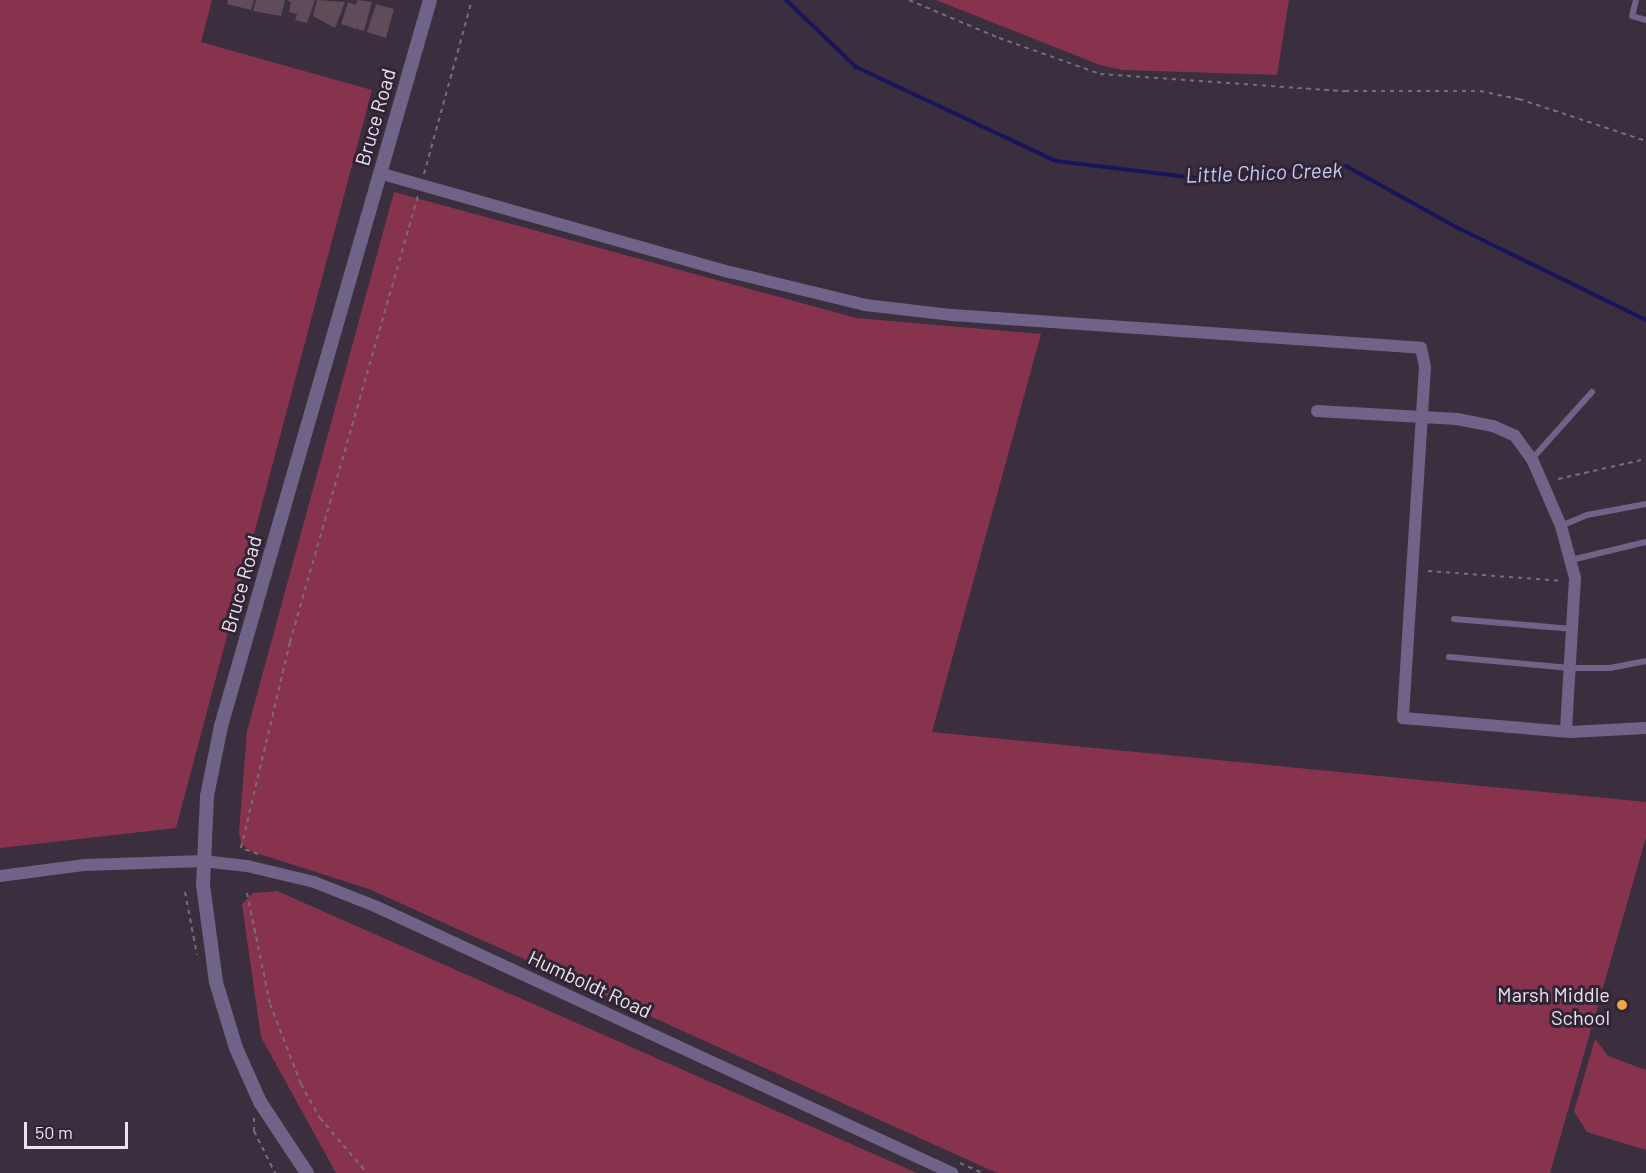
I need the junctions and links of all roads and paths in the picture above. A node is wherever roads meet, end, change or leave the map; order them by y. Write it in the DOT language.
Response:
graph roads {
  1 [pos="430,0"];
  2 [pos="472,0"];
  3 [pos="909,0"];
  4 [pos="1636,0"];
  5 [pos="1646,20"];
  6 [pos="1646,141"];
  7 [pos="379,173"];
  8 [pos="421,185"];
  9 [pos="1592,392"];
  10 [pos="1317,411"];
  11 [pos="1422,417"];
  12 [pos="1532,459"];
  13 [pos="1646,459"];
  14 [pos="1558,479"];
  15 [pos="1646,504"];
  16 [pos="1561,526"];
  17 [pos="1646,543"];
  18 [pos="1571,560"];
  19 [pos="1428,571"];
  20 [pos="1569,582"];
  21 [pos="1454,619"];
  22 [pos="1573,629"];
  23 [pos="1449,657"];
  24 [pos="1646,661"];
  25 [pos="1570,668"];
  26 [pos="1646,729"];
  27 [pos="1566,732"];
  28 [pos="242,848"];
  29 [pos="202,861"];
  30 [pos="0,876"];
  31 [pos="247,893"];
  32 [pos="307,1173"];
  33 [pos="368,1173"];
  34 [pos="952,1173"];
  1 -- 7 [label="street, Bruce Road"];
  2 -- 8 [label="path"];
  3 -- 6 [label="path"];
  4 -- 5 [label="lane"];
  7 -- 8 [label="street"];
  7 -- 29 [label="street, Bruce Road"];
  8 -- 11 [label="street"];
  8 -- 28 [label="path"];
  9 -- 12 [label="lane"];
  10 -- 11 [label="street"];
  11 -- 12 [label="street"];
  11 -- 27 [label="street"];
  12 -- 16 [label="street"];
  13 -- 14 [label="path"];
  15 -- 16 [label="lane"];
  16 -- 18 [label="street"];
  17 -- 18 [label="lane"];
  18 -- 22 [label="street"];
  19 -- 20 [label="path"];
  21 -- 22 [label="lane"];
  22 -- 25 [label="street"];
  23 -- 25 [label="lane"];
  24 -- 25 [label="lane"];
  25 -- 27 [label="street"];
  26 -- 27 [label="street"];
  29 -- 30 [label="street, Humboldt Road"];
  29 -- 32 [label="street, Bruce Road"];
  29 -- 34 [label="street, Humboldt Road"];
  31 -- 33 [label="path"];
}
